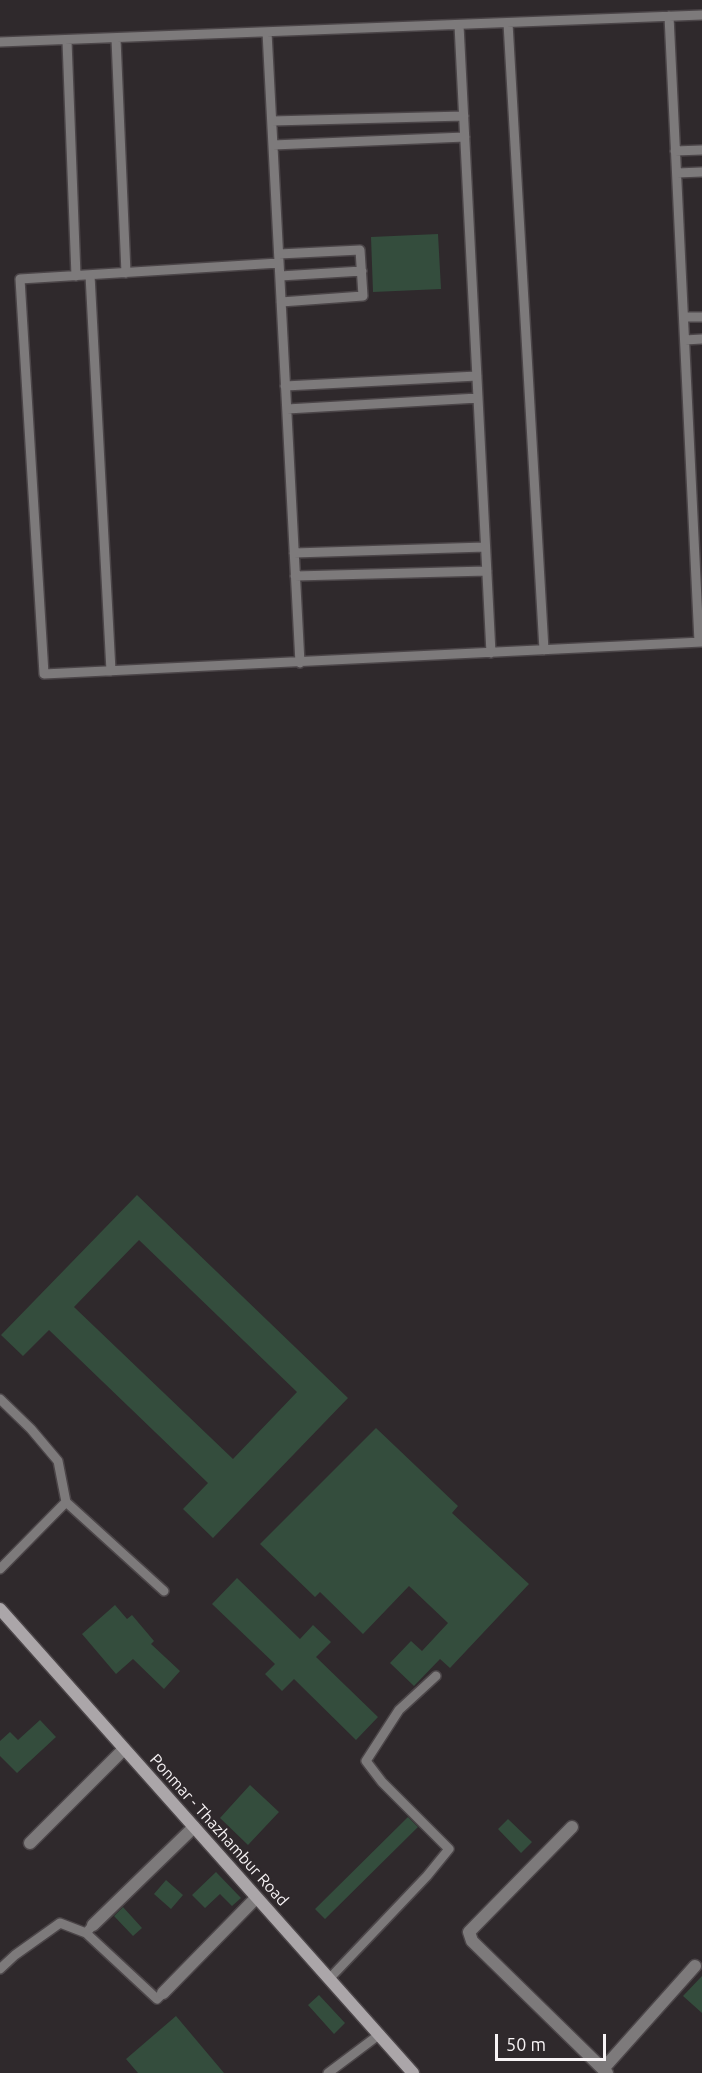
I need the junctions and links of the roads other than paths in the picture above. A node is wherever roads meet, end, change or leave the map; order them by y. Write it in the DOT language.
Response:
graph roads {
  1 [pos="702,15"];
  2 [pos="669,16"];
  3 [pos="508,23"];
  4 [pos="459,25"];
  5 [pos="267,32"];
  6 [pos="116,39"];
  7 [pos="67,40"];
  8 [pos="0,42"];
  9 [pos="464,116"];
  10 [pos="272,122"];
  11 [pos="465,137"];
  12 [pos="273,145"];
  13 [pos="702,150"];
  14 [pos="675,151"];
  15 [pos="702,172"];
  16 [pos="677,173"];
  17 [pos="279,259"];
  18 [pos="362,271"];
  19 [pos="126,273"];
  20 [pos="90,275"];
  21 [pos="76,276"];
  22 [pos="280,276"];
  23 [pos="281,302"];
  24 [pos="684,317"];
  25 [pos="702,317"];
  26 [pos="702,339"];
  27 [pos="685,340"];
  28 [pos="477,376"];
  29 [pos="285,386"];
  30 [pos="478,398"];
  31 [pos="287,409"];
  32 [pos="486,547"];
  33 [pos="294,553"];
  34 [pos="487,571"];
  35 [pos="296,576"];
  36 [pos="701,642"];
  37 [pos="544,650"];
  38 [pos="491,653"];
  39 [pos="300,663"];
  40 [pos="111,672"];
  41 [pos="0,1399"];
  42 [pos="66,1502"];
  43 [pos="0,1569"];
  44 [pos="164,1591"];
  45 [pos="0,1609"];
  46 [pos="436,1676"];
  47 [pos="124,1749"];
  48 [pos="194,1827"];
  49 [pos="572,1827"];
  50 [pos="30,1843"];
  51 [pos="256,1898"];
  52 [pos="89,1929"];
  53 [pos="695,1966"];
  54 [pos="0,1969"];
  55 [pos="329,1979"];
  56 [pos="163,1993"];
  57 [pos="380,2034"];
  58 [pos="605,2071"];
  59 [pos="328,2073"];
  60 [pos="413,2073"];
  1 -- 2 [label="lane"];
  2 -- 3 [label="lane"];
  2 -- 14 [label="lane"];
  3 -- 4 [label="lane"];
  3 -- 37 [label="lane"];
  4 -- 5 [label="lane"];
  4 -- 9 [label="lane"];
  5 -- 6 [label="lane"];
  5 -- 10 [label="lane"];
  6 -- 7 [label="lane"];
  6 -- 19 [label="lane"];
  7 -- 8 [label="lane"];
  7 -- 21 [label="lane"];
  9 -- 10 [label="lane"];
  9 -- 11 [label="lane"];
  10 -- 12 [label="lane"];
  11 -- 12 [label="lane"];
  11 -- 28 [label="lane"];
  12 -- 17 [label="lane"];
  13 -- 14 [label="lane"];
  14 -- 16 [label="lane"];
  15 -- 16 [label="lane"];
  16 -- 24 [label="lane"];
  17 -- 18 [label="lane"];
  17 -- 19 [label="lane"];
  17 -- 22 [label="lane"];
  18 -- 22 [label="lane"];
  18 -- 23 [label="lane"];
  19 -- 20 [label="lane"];
  20 -- 21 [label="lane"];
  20 -- 40 [label="lane"];
  21 -- 40 [label="lane"];
  22 -- 23 [label="lane"];
  23 -- 29 [label="lane"];
  24 -- 25 [label="lane"];
  24 -- 27 [label="lane"];
  26 -- 27 [label="lane"];
  27 -- 36 [label="lane"];
  28 -- 29 [label="lane"];
  28 -- 30 [label="lane"];
  29 -- 31 [label="lane"];
  30 -- 31 [label="lane"];
  30 -- 32 [label="lane"];
  31 -- 33 [label="lane"];
  32 -- 33 [label="lane"];
  32 -- 34 [label="lane"];
  33 -- 35 [label="lane"];
  34 -- 35 [label="lane"];
  34 -- 38 [label="lane"];
  35 -- 39 [label="lane"];
  36 -- 37 [label="lane"];
  37 -- 38 [label="lane"];
  38 -- 39 [label="lane"];
  39 -- 40 [label="lane"];
  41 -- 42 [label="lane"];
  42 -- 43 [label="lane"];
  42 -- 44 [label="lane"];
  45 -- 47 [label="street, Ponmar - Thazhambur Road"];
  46 -- 55 [label="lane"];
  47 -- 48 [label="street, Ponmar - Thazhambur Road"];
  47 -- 50 [label="street"];
  48 -- 51 [label="street, Ponmar - Thazhambur Road"];
  48 -- 52 [label="street"];
  49 -- 58 [label="street"];
  51 -- 55 [label="street, Ponmar - Thazhambur Road"];
  51 -- 56 [label="street"];
  52 -- 54 [label="lane"];
  52 -- 56 [label="lane"];
  53 -- 58 [label="street"];
  55 -- 57 [label="street, Ponmar - Thazhambur Road"];
  57 -- 59 [label="lane"];
  57 -- 60 [label="street, Ponmar - Thazhambur Road"];
}
